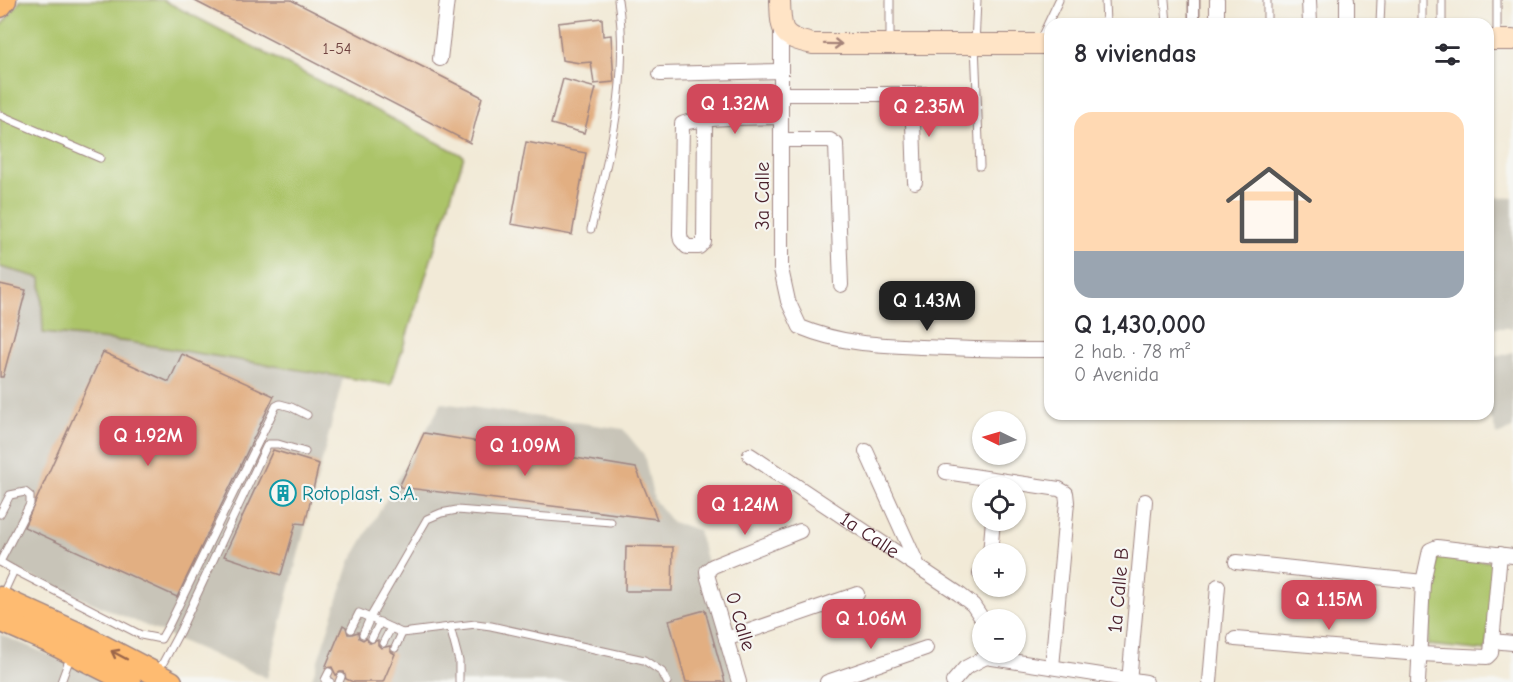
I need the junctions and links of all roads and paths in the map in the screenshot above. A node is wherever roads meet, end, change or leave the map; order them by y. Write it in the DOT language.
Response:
graph roads {
  1 [pos="5,0"];
  2 [pos="447,0"];
  3 [pos="618,0"];
  4 [pos="780,0"];
  5 [pos="890,0"];
  6 [pos="976,0"];
  7 [pos="1059,0"];
  8 [pos="1105,0"];
  9 [pos="1166,0"];
  10 [pos="1194,0"];
  11 [pos="1217,0"];
  12 [pos="1267,0"];
  13 [pos="1310,0"];
  14 [pos="1347,0"];
  15 [pos="1381,0"];
  16 [pos="1422,0"];
  17 [pos="1442,0"];
  18 [pos="1497,0"];
  19 [pos="0,6"];
  20 [pos="1053,18"];
  21 [pos="1106,18"];
  22 [pos="1167,18"];
  23 [pos="1194,18"];
  24 [pos="1216,18"];
  25 [pos="1267,18"];
  26 [pos="1310,18"];
  27 [pos="1347,18"];
  28 [pos="1380,18"];
  29 [pos="1422,18"];
  30 [pos="1442,18"];
  31 [pos="781,26"];
  32 [pos="1499,40"];
  33 [pos="1044,44"];
  34 [pos="890,45"];
  35 [pos="975,45"];
  36 [pos="440,59"];
  37 [pos="780,71"];
  38 [pos="660,74"];
  39 [pos="780,94"];
  40 [pos="912,94"];
  41 [pos="930,94"];
  42 [pos="0,115"];
  43 [pos="780,117"];
  44 [pos="705,120"];
  45 [pos="782,140"];
  46 [pos="100,158"];
  47 [pos="980,166"];
  48 [pos="915,182"];
  49 [pos="591,229"];
  50 [pos="841,285"];
  51 [pos="1044,350"];
  52 [pos="307,415"];
  53 [pos="866,451"];
  54 [pos="305,452"];
  55 [pos="750,455"];
  56 [pos="946,472"];
  57 [pos="972,478"];
  58 [pos="1026,486"];
  59 [pos="1145,501"];
  60 [pos="0,514"];
  61 [pos="611,522"];
  62 [pos="800,531"];
  63 [pos="1507,555"];
  64 [pos="0,562"];
  65 [pos="1236,562"];
  66 [pos="919,568"];
  67 [pos="14,570"];
  68 [pos="1423,582"];
  69 [pos="1218,586"];
  70 [pos="857,594"];
  71 [pos="0,605"];
  72 [pos="976,609"];
  73 [pos="370,618"];
  74 [pos="380,622"];
  75 [pos="450,627"];
  76 [pos="391,628"];
  77 [pos="351,629"];
  78 [pos="402,633"];
  79 [pos="363,634"];
  80 [pos="372,638"];
  81 [pos="726,639"];
  82 [pos="1235,639"];
  83 [pos="1492,641"];
  84 [pos="383,643"];
  85 [pos="1513,643"];
  86 [pos="395,648"];
  87 [pos="926,648"];
  88 [pos="72,653"];
  89 [pos="1420,654"];
  90 [pos="1026,662"];
  91 [pos="974,663"];
  92 [pos="1052,667"];
  93 [pos="329,672"];
  94 [pos="164,678"];
  95 [pos="1129,681"];
  96 [pos="61,682"];
  97 [pos="130,682"];
  98 [pos="330,682"];
  99 [pos="459,682"];
  100 [pos="667,682"];
  101 [pos="739,682"];
  102 [pos="827,682"];
  103 [pos="953,682"];
  104 [pos="1146,682"];
  105 [pos="1210,682"];
  106 [pos="1418,682"];
  1 -- 19 [label="main road"];
  2 -- 36 [label="street"];
  3 -- 49 [label="lane"];
  4 -- 31 [label="main road"];
  5 -- 34 [label="lane"];
  6 -- 35 [label="lane"];
  7 -- 20 [label="lane"];
  8 -- 21 [label="lane"];
  9 -- 22 [label="lane"];
  10 -- 23 [label="street"];
  11 -- 24 [label="street"];
  12 -- 25 [label="lane"];
  13 -- 26 [label="street"];
  14 -- 27 [label="street"];
  15 -- 28 [label="lane"];
  16 -- 29 [label="lane"];
  17 -- 30 [label="lane"];
  18 -- 32 [label="lane"];
  31 -- 34 [label="main road, one-way"];
  31 -- 37 [label="street, 3a Calle"];
  33 -- 35 [label="main road"];
  34 -- 35 [label="main road"];
  35 -- 47 [label="lane"];
  37 -- 38 [label="street"];
  37 -- 39 [label="street, 3a Calle"];
  39 -- 40 [label="street"];
  39 -- 43 [label="street, 3a Calle"];
  40 -- 41 [label="street"];
  40 -- 48 [label="street"];
  42 -- 46 [label="lane"];
  43 -- 44 [label="street"];
  43 -- 45 [label="street, 3a Calle"];
  44 -- 44 [label="street"];
  45 -- 50 [label="street"];
  45 -- 51 [label="street, 3a Calle"];
  52 -- 67 [label="lane"];
  53 -- 66 [label="street"];
  54 -- 94 [label="lane"];
  55 -- 66 [label="street, 1a Calle"];
  56 -- 57 [label="street"];
  58 -- 92 [label="street"];
  59 -- 95 [label="street, 1a Calle B"];
  60 -- 64 [label="lane"];
  61 -- 73 [label="lane"];
  62 -- 81 [label="street, 0 Calle"];
  63 -- 68 [label="street"];
  63 -- 83 [label="street"];
  64 -- 67 [label="lane"];
  65 -- 68 [label="street"];
  66 -- 72 [label="street, 1a Calle"];
  67 -- 71 [label="lane"];
  68 -- 89 [label="street"];
  69 -- 105 [label="street"];
  70 -- 81 [label="street"];
  71 -- 88 [label="main road"];
  94 -- 71 [label="main road, one-way"];
  73 -- 74 [label="lane"];
  73 -- 77 [label="lane"];
  73 -- 79 [label="lane"];
  74 -- 76 [label="lane"];
  74 -- 80 [label="lane"];
  75 -- 78 [label="lane"];
  75 -- 99 [label="lane"];
  75 -- 100 [label="lane"];
  76 -- 78 [label="lane"];
  76 -- 84 [label="lane"];
  78 -- 86 [label="lane"];
  81 -- 101 [label="street, 0 Calle"];
  82 -- 89 [label="street"];
  83 -- 85 [label="street"];
  83 -- 89 [label="street"];
  87 -- 102 [label="street"];
  88 -- 96 [label="lane"];
  88 -- 97 [label="main road"];
  89 -- 106 [label="street"];
  90 -- 92 [label="street"];
  91 -- 103 [label="street"];
  92 -- 95 [label="street"];
  93 -- 98 [label="lane"];
  95 -- 104 [label="street"];
}
